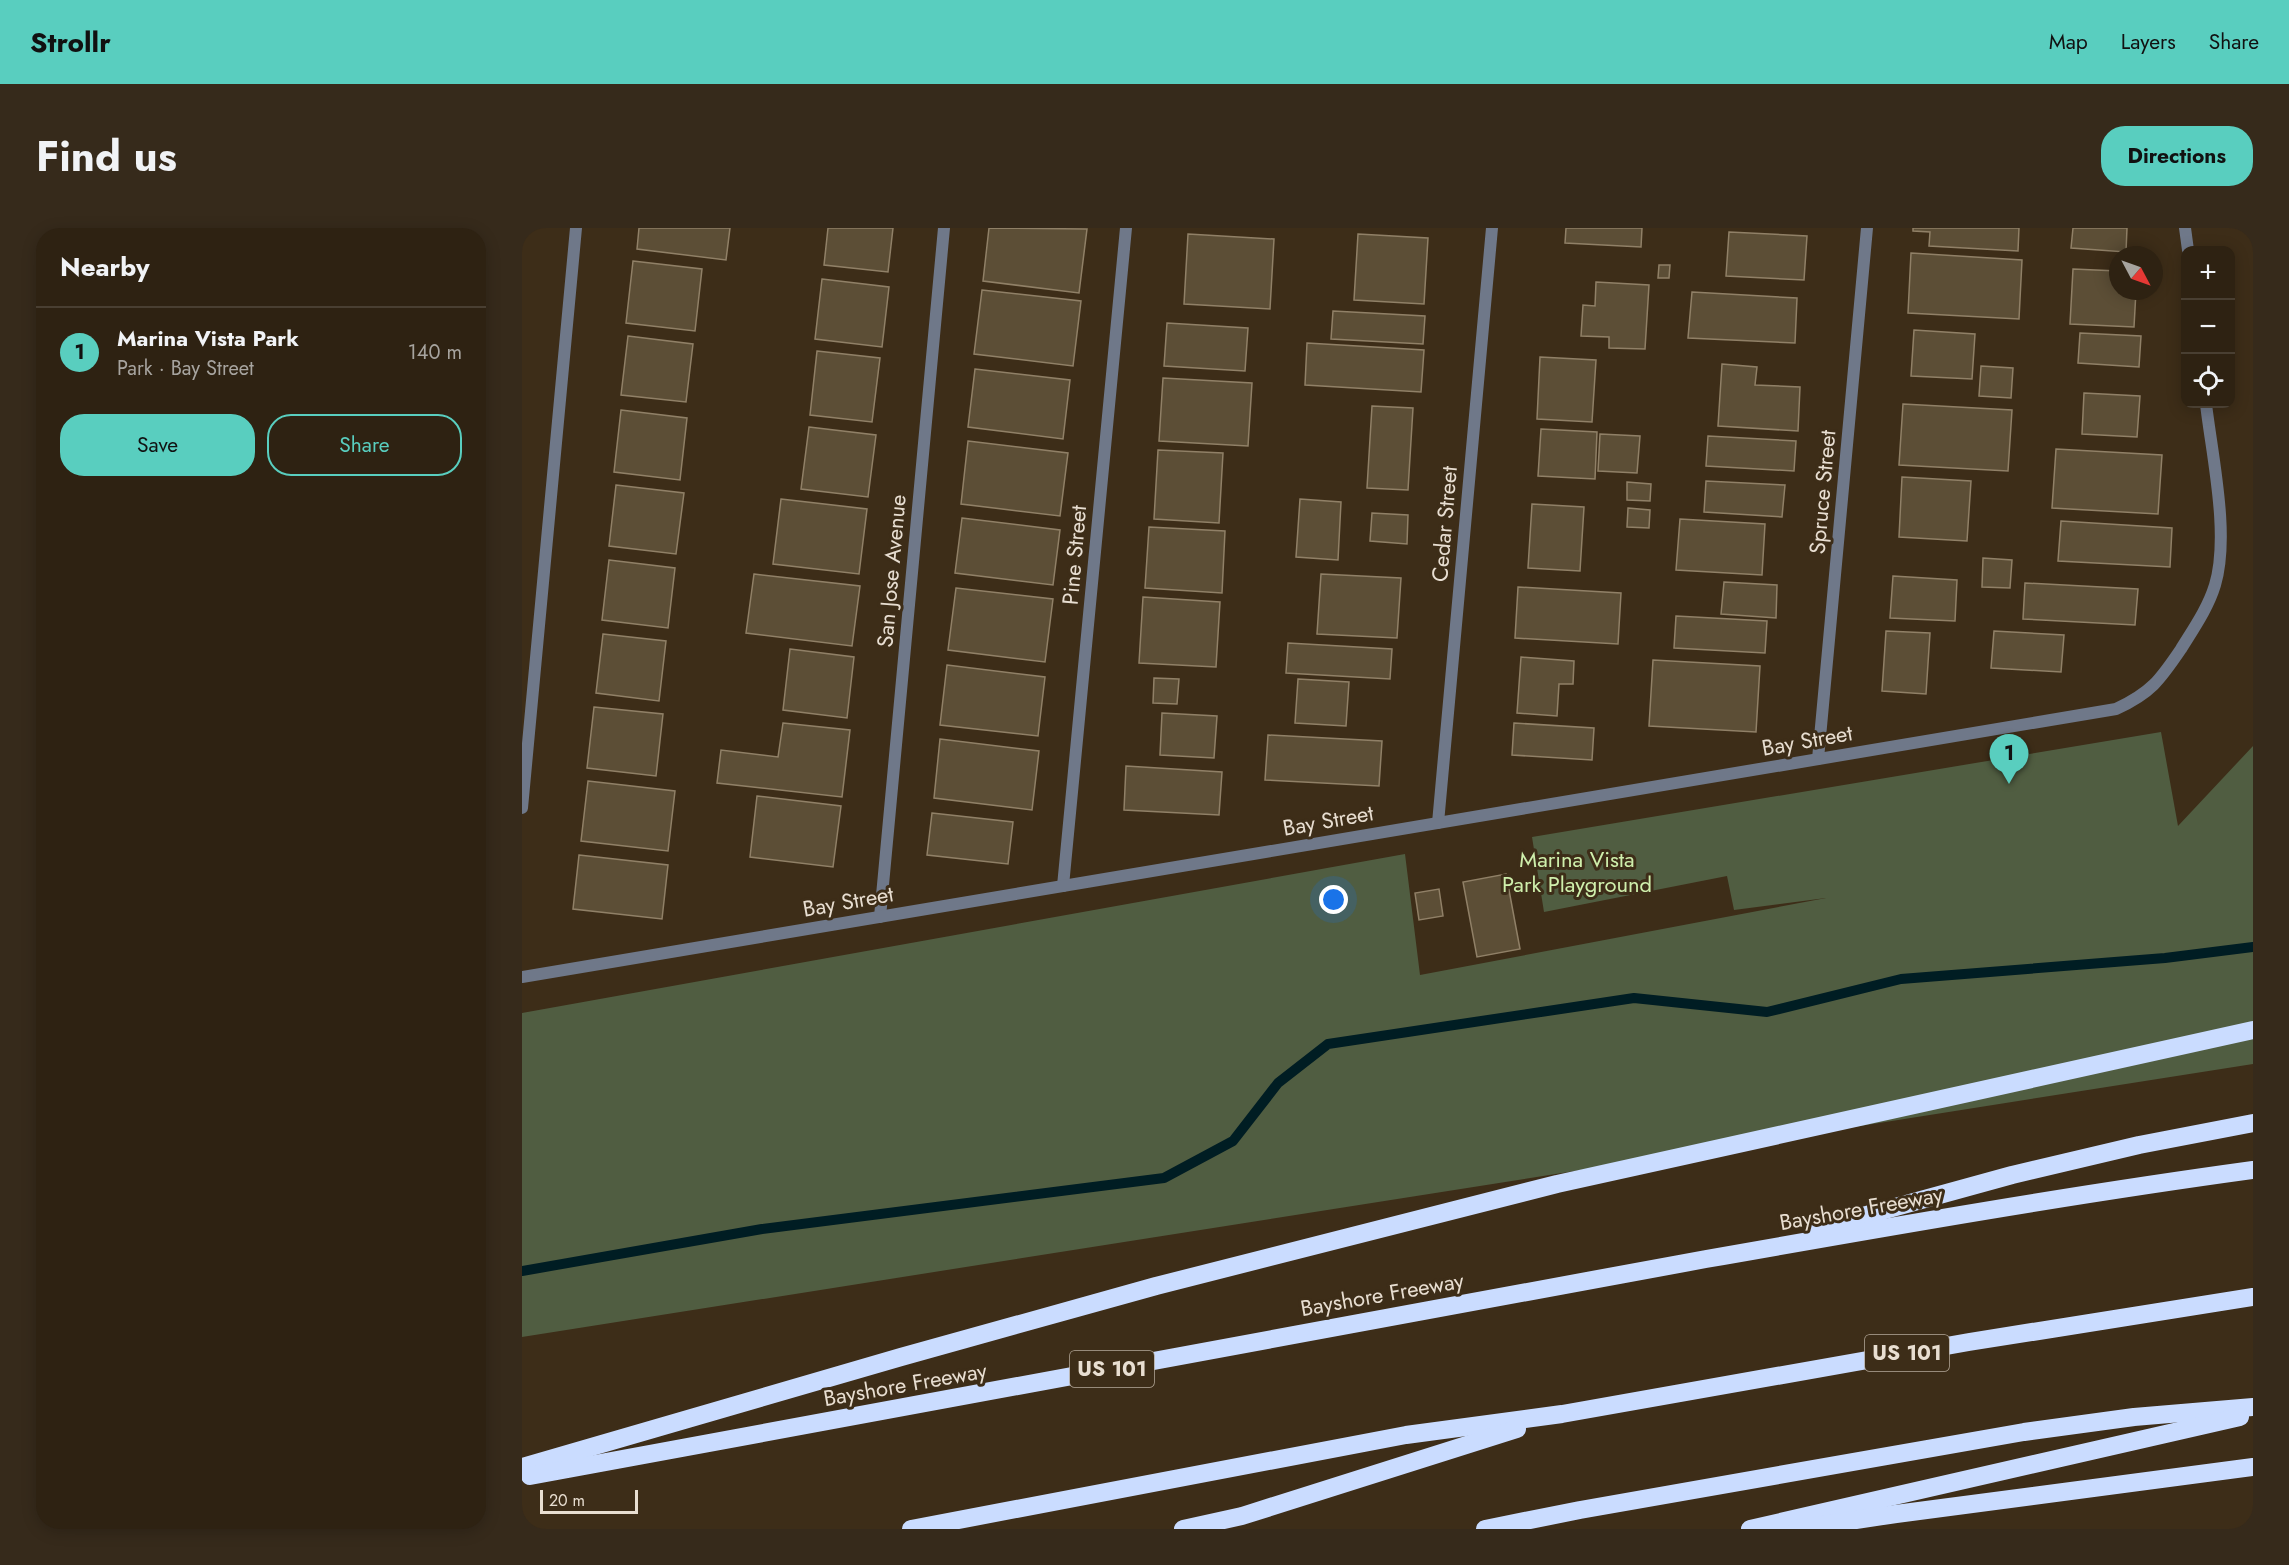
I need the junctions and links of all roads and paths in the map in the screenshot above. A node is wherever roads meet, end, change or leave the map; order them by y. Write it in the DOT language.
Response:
graph roads {
  1 [pos="576,228"];
  2 [pos="944,228"];
  3 [pos="1126,228"];
  4 [pos="1492,228"];
  5 [pos="1867,228"];
  6 [pos="2185,228"];
  7 [pos="2187,246"];
  8 [pos="2206,408"];
  9 [pos="1818,759"];
  10 [pos="522,808"];
  11 [pos="1438,823"];
  12 [pos="1063,886"];
  13 [pos="880,917"];
  14 [pos="522,977"];
  15 [pos="2253,1030"];
  16 [pos="2253,1123"];
  17 [pos="2253,1170"];
  18 [pos="1702,1260"];
  19 [pos="2253,1298"];
  20 [pos="2253,1407"];
  21 [pos="1562,1414"];
  22 [pos="2253,1414"];
  23 [pos="522,1467"];
  24 [pos="2253,1467"];
  25 [pos="522,1477"];
  26 [pos="911,1529"];
  27 [pos="1183,1529"];
  28 [pos="1485,1529"];
  29 [pos="1750,1529"];
  30 [pos="1797,1529"];
  1 -- 10 [label="street"];
  2 -- 13 [label="street, San Jose Avenue"];
  3 -- 12 [label="street, Pine Street"];
  4 -- 11 [label="street, Cedar Street"];
  5 -- 9 [label="street, Spruce Street"];
  6 -- 7 [label="street"];
  8 -- 9 [label="street, Bay Street"];
  9 -- 11 [label="street, Bay Street"];
  11 -- 12 [label="street, Bay Street"];
  12 -- 13 [label="street, Bay Street"];
  13 -- 14 [label="street, Bay Street"];
  15 -- 23 [label="highway"];
  16 -- 18 [label="highway"];
  17 -- 18 [label="highway, Bayshore Freeway / US 101"];
  18 -- 25 [label="highway, Bayshore Freeway / US 101"];
  19 -- 21 [label="highway, US 101"];
  20 -- 28 [label="highway"];
  21 -- 26 [label="highway, US 101"];
  21 -- 27 [label="highway"];
  22 -- 29 [label="highway"];
  24 -- 30 [label="highway"];
}
